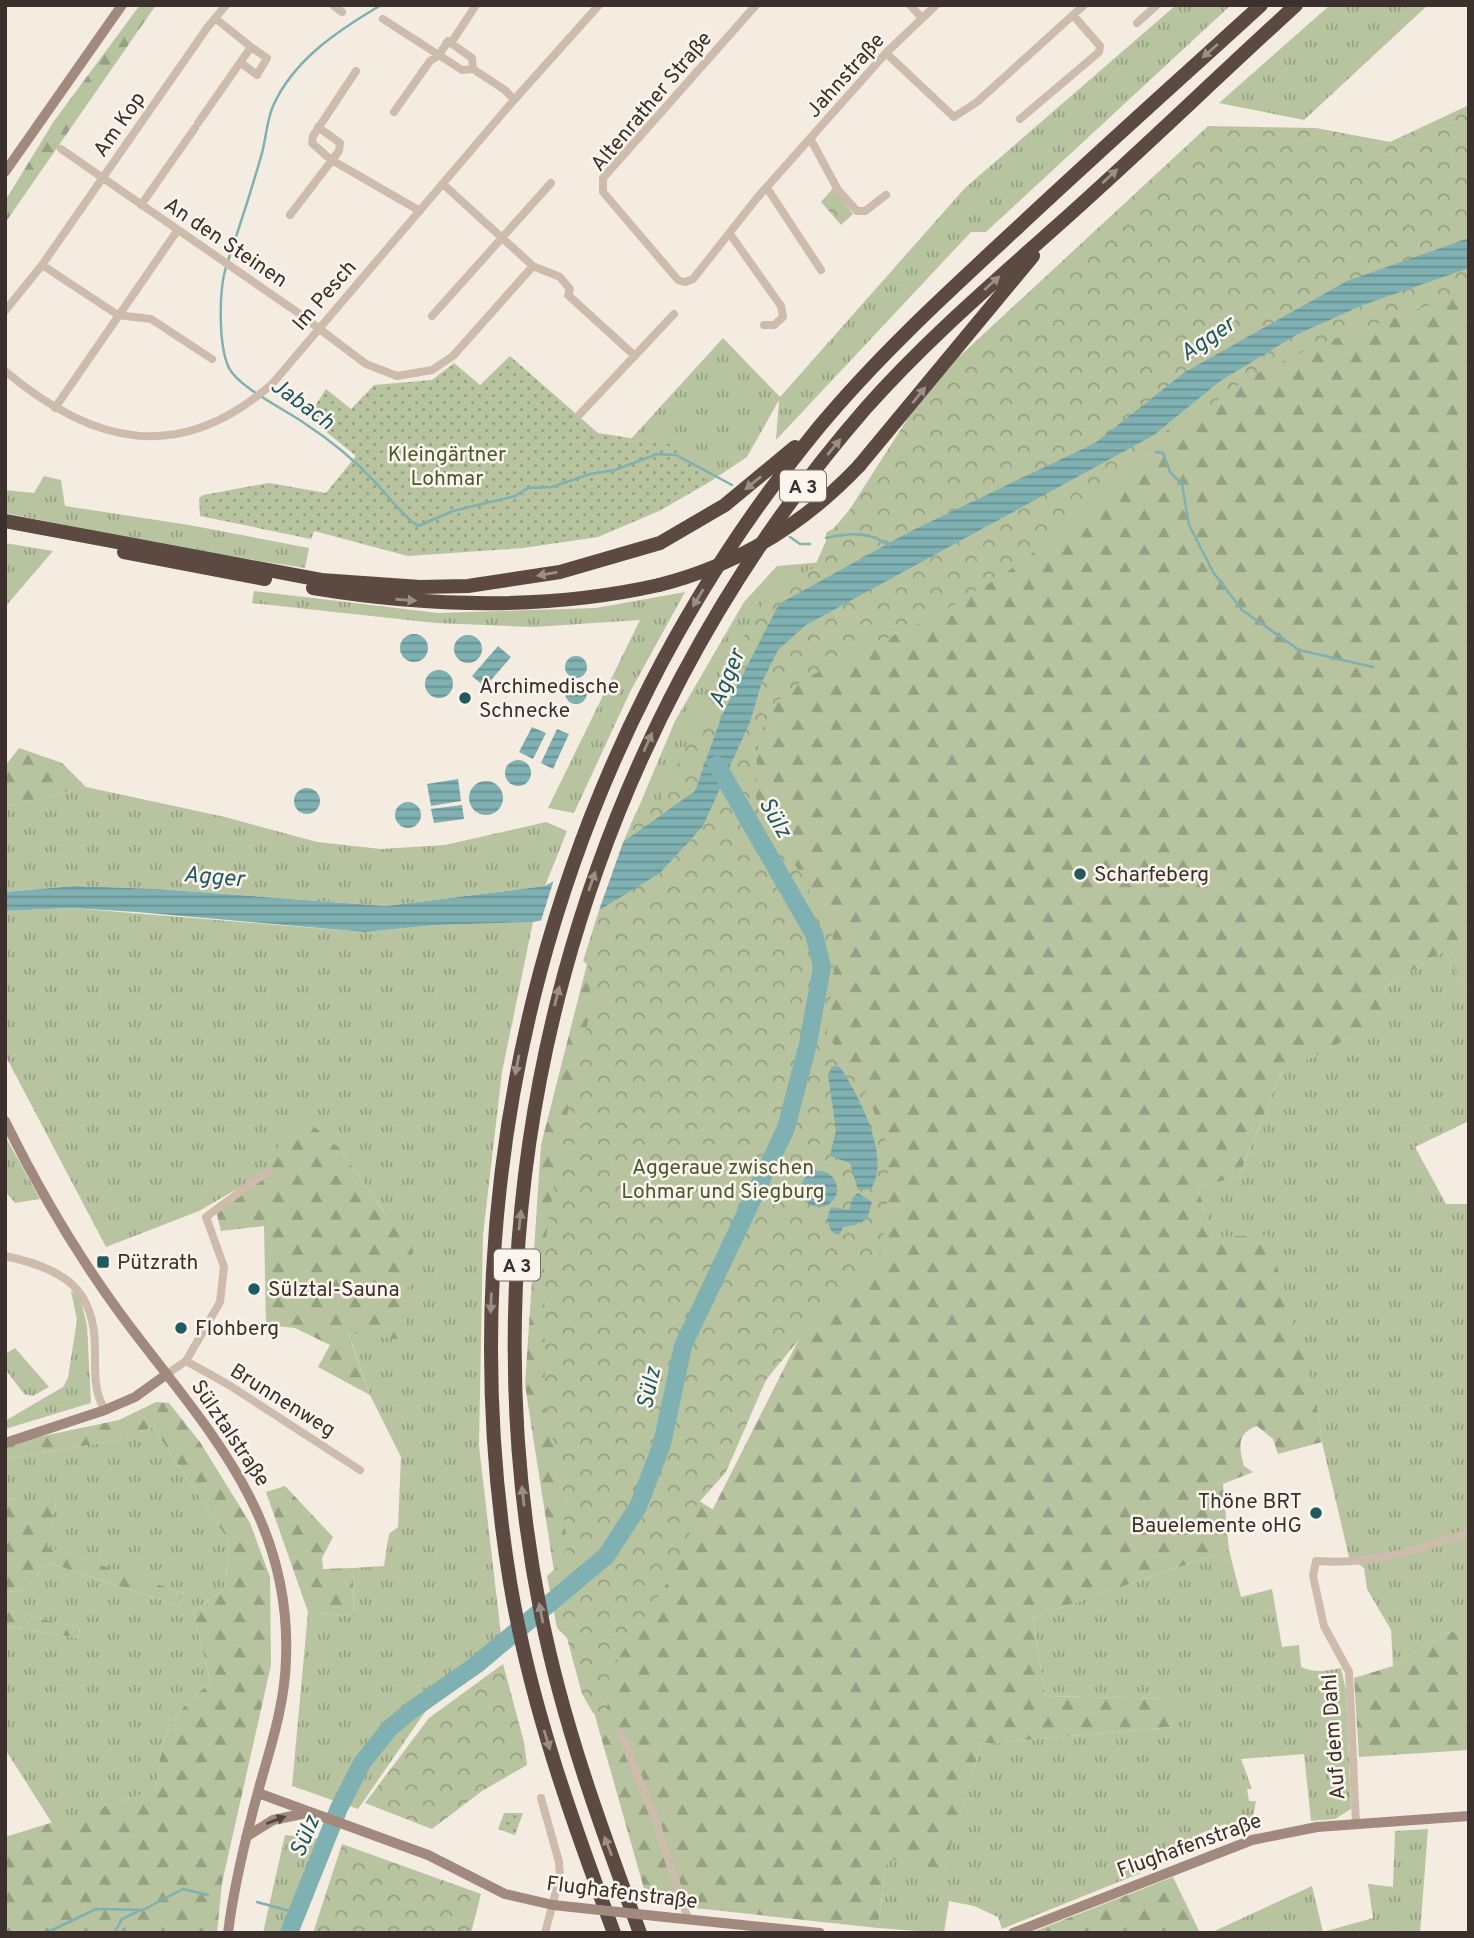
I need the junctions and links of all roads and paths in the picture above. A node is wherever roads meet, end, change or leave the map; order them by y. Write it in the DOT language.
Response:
graph roads {
  1 [pos="122,5"];
  2 [pos="226,5"];
  3 [pos="333,5"];
  4 [pos="476,5"];
  5 [pos="599,5"];
  6 [pos="756,5"];
  7 [pos="910,5"];
  8 [pos="936,5"];
  9 [pos="1084,5"];
  10 [pos="1157,5"];
  11 [pos="1261,5"];
  12 [pos="1296,5"];
  13 [pos="342,12"];
  14 [pos="1073,15"];
  15 [pos="921,17"];
  16 [pos="215,18"];
  17 [pos="383,19"];
  18 [pos="1137,23"];
  19 [pos="451,43"];
  20 [pos="251,47"];
  21 [pos="886,53"];
  22 [pos="439,55"];
  23 [pos="241,63"];
  24 [pos="473,69"];
  25 [pos="356,71"];
  26 [pos="514,100"];
  27 [pos="394,112"];
  28 [pos="1020,120"];
  29 [pos="318,127"];
  30 [pos="811,139"];
  31 [pos="61,149"];
  32 [pos="330,159"];
  33 [pos="5,172"];
  34 [pos="103,177"];
  35 [pos="551,183"];
  36 [pos="444,185"];
  37 [pos="767,188"];
  38 [pos="886,195"];
  39 [pos="141,205"];
  40 [pos="420,211"];
  41 [pos="290,215"];
  42 [pos="1060,223"];
  43 [pos="177,231"];
  44 [pos="730,233"];
  45 [pos="501,237"];
  46 [pos="43,265"];
  47 [pos="533,266"];
  48 [pos="821,270"];
  49 [pos="685,282"];
  50 [pos="5,311"];
  51 [pos="674,314"];
  52 [pos="118,315"];
  53 [pos="432,316"];
  54 [pos="764,325"];
  55 [pos="318,328"];
  56 [pos="635,356"];
  57 [pos="212,359"];
  58 [pos="5,371"];
  59 [pos="55,408"];
  60 [pos="580,414"];
  61 [pos="823,423"];
  62 [pos="5,520"];
  63 [pos="5,530"];
  64 [pos="295,580"];
  65 [pos="321,585"];
  66 [pos="5,1121"];
  67 [pos="268,1171"];
  68 [pos="5,1256"];
  69 [pos="186,1361"];
  70 [pos="167,1374"];
  71 [pos="105,1410"];
  72 [pos="5,1443"];
  73 [pos="360,1470"];
  74 [pos="1469,1532"];
  75 [pos="620,1732"];
  76 [pos="258,1793"];
  77 [pos="541,1798"];
  78 [pos="309,1812"];
  79 [pos="1469,1816"];
  80 [pos="1356,1824"];
  81 [pos="246,1837"];
  82 [pos="553,1905"];
  83 [pos="688,1919"];
  84 [pos="612,1930"];
  85 [pos="228,1933"];
  86 [pos="545,1933"];
  87 [pos="640,1933"];
  88 [pos="820,1933"];
  89 [pos="1013,1933"];
  1 -- 33 [label="main road"];
  2 -- 16 [label="street, Am Kop"];
  3 -- 13 [label="street"];
  4 -- 19 [label="street"];
  5 -- 26 [label="street, Im Pesch"];
  6 -- 49 [label="street, Altenrather Straße"];
  7 -- 15 [label="street"];
  8 -- 15 [label="street, Jahnstraße"];
  9 -- 14 [label="street"];
  10 -- 18 [label="street"];
  11 -- 61 [label="highway, A 3, one-way"];
  42 -- 12 [label="highway, A 3, one-way"];
  14 -- 21 [label="street"];
  14 -- 28 [label="street"];
  15 -- 21 [label="street, Jahnstraße"];
  16 -- 20 [label="street"];
  16 -- 34 [label="street, Am Kop"];
  17 -- 22 [label="street"];
  19 -- 22 [label="street"];
  19 -- 24 [label="street"];
  20 -- 23 [label="street"];
  20 -- 23 [label="street"];
  21 -- 30 [label="street, Jahnstraße"];
  22 -- 24 [label="street"];
  22 -- 27 [label="street"];
  23 -- 39 [label="street"];
  24 -- 26 [label="street"];
  25 -- 29 [label="street"];
  26 -- 36 [label="street, Im Pesch"];
  29 -- 32 [label="street"];
  29 -- 32 [label="street"];
  30 -- 37 [label="street, Jahnstraße"];
  30 -- 38 [label="street, Jahnstraße"];
  31 -- 34 [label="street, An den Steinen"];
  32 -- 40 [label="street"];
  32 -- 41 [label="street"];
  34 -- 39 [label="street, An den Steinen"];
  34 -- 46 [label="street, Am Kop"];
  35 -- 45 [label="street"];
  36 -- 40 [label="street, Im Pesch"];
  36 -- 45 [label="street"];
  37 -- 44 [label="street, Jahnstraße"];
  37 -- 48 [label="street"];
  39 -- 43 [label="street, An den Steinen"];
  40 -- 55 [label="street, Im Pesch"];
  65 -- 42 [label="highway, one-way, bridge"];
  87 -- 42 [label="highway, A 3, one-way"];
  43 -- 52 [label="street"];
  43 -- 55 [label="street, An den Steinen"];
  44 -- 49 [label="street, Jahnstraße"];
  44 -- 54 [label="street"];
  45 -- 47 [label="street"];
  45 -- 53 [label="street"];
  46 -- 50 [label="street"];
  46 -- 52 [label="street"];
  47 -- 55 [label="street, An den Steinen"];
  47 -- 56 [label="street"];
  51 -- 56 [label="street"];
  52 -- 57 [label="street"];
  52 -- 59 [label="street"];
  55 -- 59 [label="street, Im Pesch"];
  56 -- 60 [label="street"];
  58 -- 59 [label="street, Im Pesch"];
  61 -- 65 [label="highway, one-way"];
  61 -- 84 [label="highway, A 3, one-way"];
  62 -- 64 [label="highway"];
  63 -- 64 [label="highway"];
  64 -- 65 [label="highway"];
  66 -- 70 [label="main road, Sülztalstraße"];
  67 -- 69 [label="street"];
  68 -- 71 [label="street"];
  69 -- 70 [label="street"];
  69 -- 73 [label="street, Brunnenweg"];
  70 -- 71 [label="main road"];
  70 -- 76 [label="main road, Sülztalstraße"];
  71 -- 72 [label="main road"];
  74 -- 80 [label="street, Auf dem Dahl"];
  75 -- 83 [label="street"];
  76 -- 78 [label="main road"];
  76 -- 81 [label="main road, Sülztalstraße"];
  77 -- 82 [label="street"];
  81 -- 78 [label="main road, one-way"];
  78 -- 82 [label="main road, Flughafenstraße"];
  79 -- 80 [label="main road, Flughafenstraße"];
  80 -- 89 [label="main road, Flughafenstraße"];
  81 -- 85 [label="main road, Sülztalstraße"];
  82 -- 83 [label="main road, Flughafenstraße, bridge"];
  82 -- 86 [label="street"];
  83 -- 88 [label="main road, Flughafenstraße"];
}
